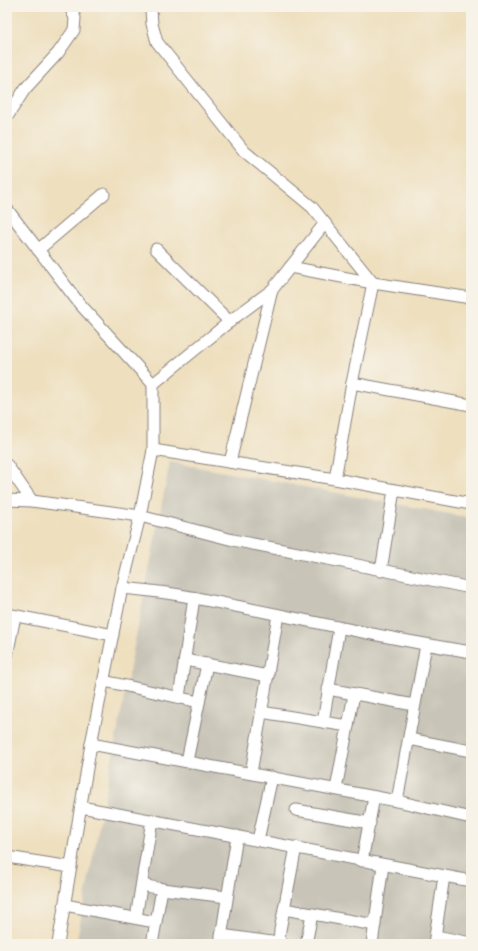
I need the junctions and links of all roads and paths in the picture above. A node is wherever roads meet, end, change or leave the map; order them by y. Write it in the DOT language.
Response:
graph roads {
  1 [pos="70,7"];
  2 [pos="153,7"];
  3 [pos="7,117"];
  4 [pos="104,194"];
  5 [pos="7,209"];
  6 [pos="325,223"];
  7 [pos="156,249"];
  8 [pos="38,250"];
  9 [pos="290,267"];
  10 [pos="372,283"];
  11 [pos="272,290"];
  12 [pos="471,298"];
  13 [pos="230,322"];
  14 [pos="352,383"];
  15 [pos="153,384"];
  16 [pos="471,405"];
  17 [pos="153,450"];
  18 [pos="230,462"];
  19 [pos="7,465"];
  20 [pos="335,479"];
  21 [pos="394,490"];
  22 [pos="7,500"];
  23 [pos="32,501"];
  24 [pos="471,504"];
  25 [pos="140,516"];
  26 [pos="381,571"];
  27 [pos="122,588"];
  28 [pos="471,588"];
  29 [pos="194,598"];
  30 [pos="11,615"];
  31 [pos="278,615"];
  32 [pos="339,628"];
  33 [pos="113,635"];
  34 [pos="426,645"];
  35 [pos="471,652"];
  36 [pos="7,656"];
  37 [pos="185,660"];
  38 [pos="207,664"];
  39 [pos="268,676"];
  40 [pos="104,682"];
  41 [pos="328,689"];
  42 [pos="354,694"];
  43 [pos="179,697"];
  44 [pos="199,702"];
  45 [pos="414,705"];
  46 [pos="261,712"];
  47 [pos="323,722"];
  48 [pos="348,726"];
  49 [pos="409,739"];
  50 [pos="91,744"];
  51 [pos="471,751"];
  52 [pos="187,761"];
  53 [pos="250,773"];
  54 [pos="272,777"];
  55 [pos="336,789"];
  56 [pos="374,797"];
  57 [pos="397,801"];
  58 [pos="81,807"];
  59 [pos="296,810"];
  60 [pos="471,818"];
  61 [pos="152,820"];
  62 [pos="370,823"];
  63 [pos="237,836"];
  64 [pos="258,840"];
  65 [pos="296,847"];
  66 [pos="7,857"];
  67 [pos="362,861"];
  68 [pos="383,865"];
  69 [pos="71,867"];
  70 [pos="444,876"];
  71 [pos="471,881"];
  72 [pos="142,884"];
  73 [pos="162,889"];
  74 [pos="227,897"];
  75 [pos="65,905"];
  76 [pos="284,909"];
  77 [pos="312,914"];
  78 [pos="136,918"];
  79 [pos="155,922"];
  80 [pos="375,925"];
  81 [pos="221,939"];
  82 [pos="435,940"];
  83 [pos="457,942"];
  84 [pos="281,943"];
  85 [pos="471,943"];
  86 [pos="58,944"];
  87 [pos="152,944"];
  88 [pos="306,944"];
  89 [pos="372,944"];
  1 -- 3 [label="street"];
  2 -- 6 [label="street"];
  4 -- 8 [label="street"];
  5 -- 8 [label="street"];
  6 -- 9 [label="street"];
  6 -- 10 [label="street"];
  7 -- 13 [label="street"];
  8 -- 15 [label="street"];
  9 -- 10 [label="street"];
  9 -- 11 [label="street"];
  10 -- 12 [label="street"];
  10 -- 14 [label="street"];
  11 -- 13 [label="street"];
  11 -- 18 [label="street"];
  13 -- 15 [label="street"];
  14 -- 16 [label="street"];
  14 -- 20 [label="street"];
  15 -- 17 [label="street"];
  17 -- 18 [label="street"];
  17 -- 25 [label="street"];
  18 -- 20 [label="street"];
  19 -- 23 [label="street"];
  20 -- 21 [label="street"];
  21 -- 24 [label="street"];
  21 -- 26 [label="street"];
  22 -- 23 [label="street"];
  23 -- 25 [label="street"];
  25 -- 26 [label="street"];
  25 -- 27 [label="street"];
  26 -- 28 [label="street"];
  27 -- 29 [label="street"];
  27 -- 33 [label="street"];
  29 -- 31 [label="street"];
  29 -- 37 [label="street"];
  30 -- 33 [label="street"];
  30 -- 36 [label="street"];
  31 -- 32 [label="street"];
  31 -- 39 [label="street"];
  32 -- 34 [label="street"];
  32 -- 41 [label="street"];
  33 -- 40 [label="street"];
  34 -- 35 [label="street"];
  34 -- 45 [label="street"];
  37 -- 38 [label="street"];
  37 -- 43 [label="street"];
  38 -- 39 [label="street"];
  38 -- 44 [label="street"];
  39 -- 46 [label="street"];
  40 -- 43 [label="street"];
  40 -- 50 [label="street"];
  41 -- 42 [label="street"];
  41 -- 47 [label="street"];
  42 -- 45 [label="street"];
  42 -- 48 [label="street"];
  43 -- 44 [label="street"];
  44 -- 52 [label="street"];
  45 -- 49 [label="street"];
  46 -- 47 [label="street"];
  46 -- 53 [label="street"];
  47 -- 48 [label="street"];
  48 -- 55 [label="street"];
  49 -- 51 [label="street"];
  49 -- 57 [label="street"];
  50 -- 52 [label="street"];
  50 -- 58 [label="street"];
  52 -- 53 [label="street"];
  53 -- 54 [label="street"];
  54 -- 55 [label="street"];
  54 -- 64 [label="street"];
  55 -- 56 [label="street"];
  56 -- 57 [label="street"];
  56 -- 62 [label="street"];
  57 -- 60 [label="street"];
  58 -- 61 [label="street"];
  58 -- 69 [label="street"];
  59 -- 62 [label="street"];
  61 -- 63 [label="street"];
  61 -- 72 [label="street"];
  62 -- 67 [label="street"];
  63 -- 64 [label="street"];
  63 -- 74 [label="street"];
  64 -- 65 [label="street"];
  65 -- 67 [label="street"];
  65 -- 76 [label="street"];
  66 -- 69 [label="street"];
  67 -- 68 [label="street"];
  68 -- 70 [label="street"];
  68 -- 80 [label="street"];
  69 -- 75 [label="street"];
  70 -- 71 [label="street"];
  70 -- 82 [label="street"];
  72 -- 73 [label="street"];
  72 -- 78 [label="street"];
  73 -- 74 [label="street"];
  73 -- 79 [label="street"];
  74 -- 81 [label="street"];
  75 -- 78 [label="street"];
  75 -- 86 [label="street"];
  76 -- 77 [label="street"];
  76 -- 84 [label="street"];
  77 -- 80 [label="street"];
  77 -- 88 [label="street"];
  78 -- 79 [label="street"];
  79 -- 87 [label="street"];
  80 -- 89 [label="street"];
  81 -- 84 [label="street"];
  82 -- 83 [label="street"];
  83 -- 85 [label="street"];
}
